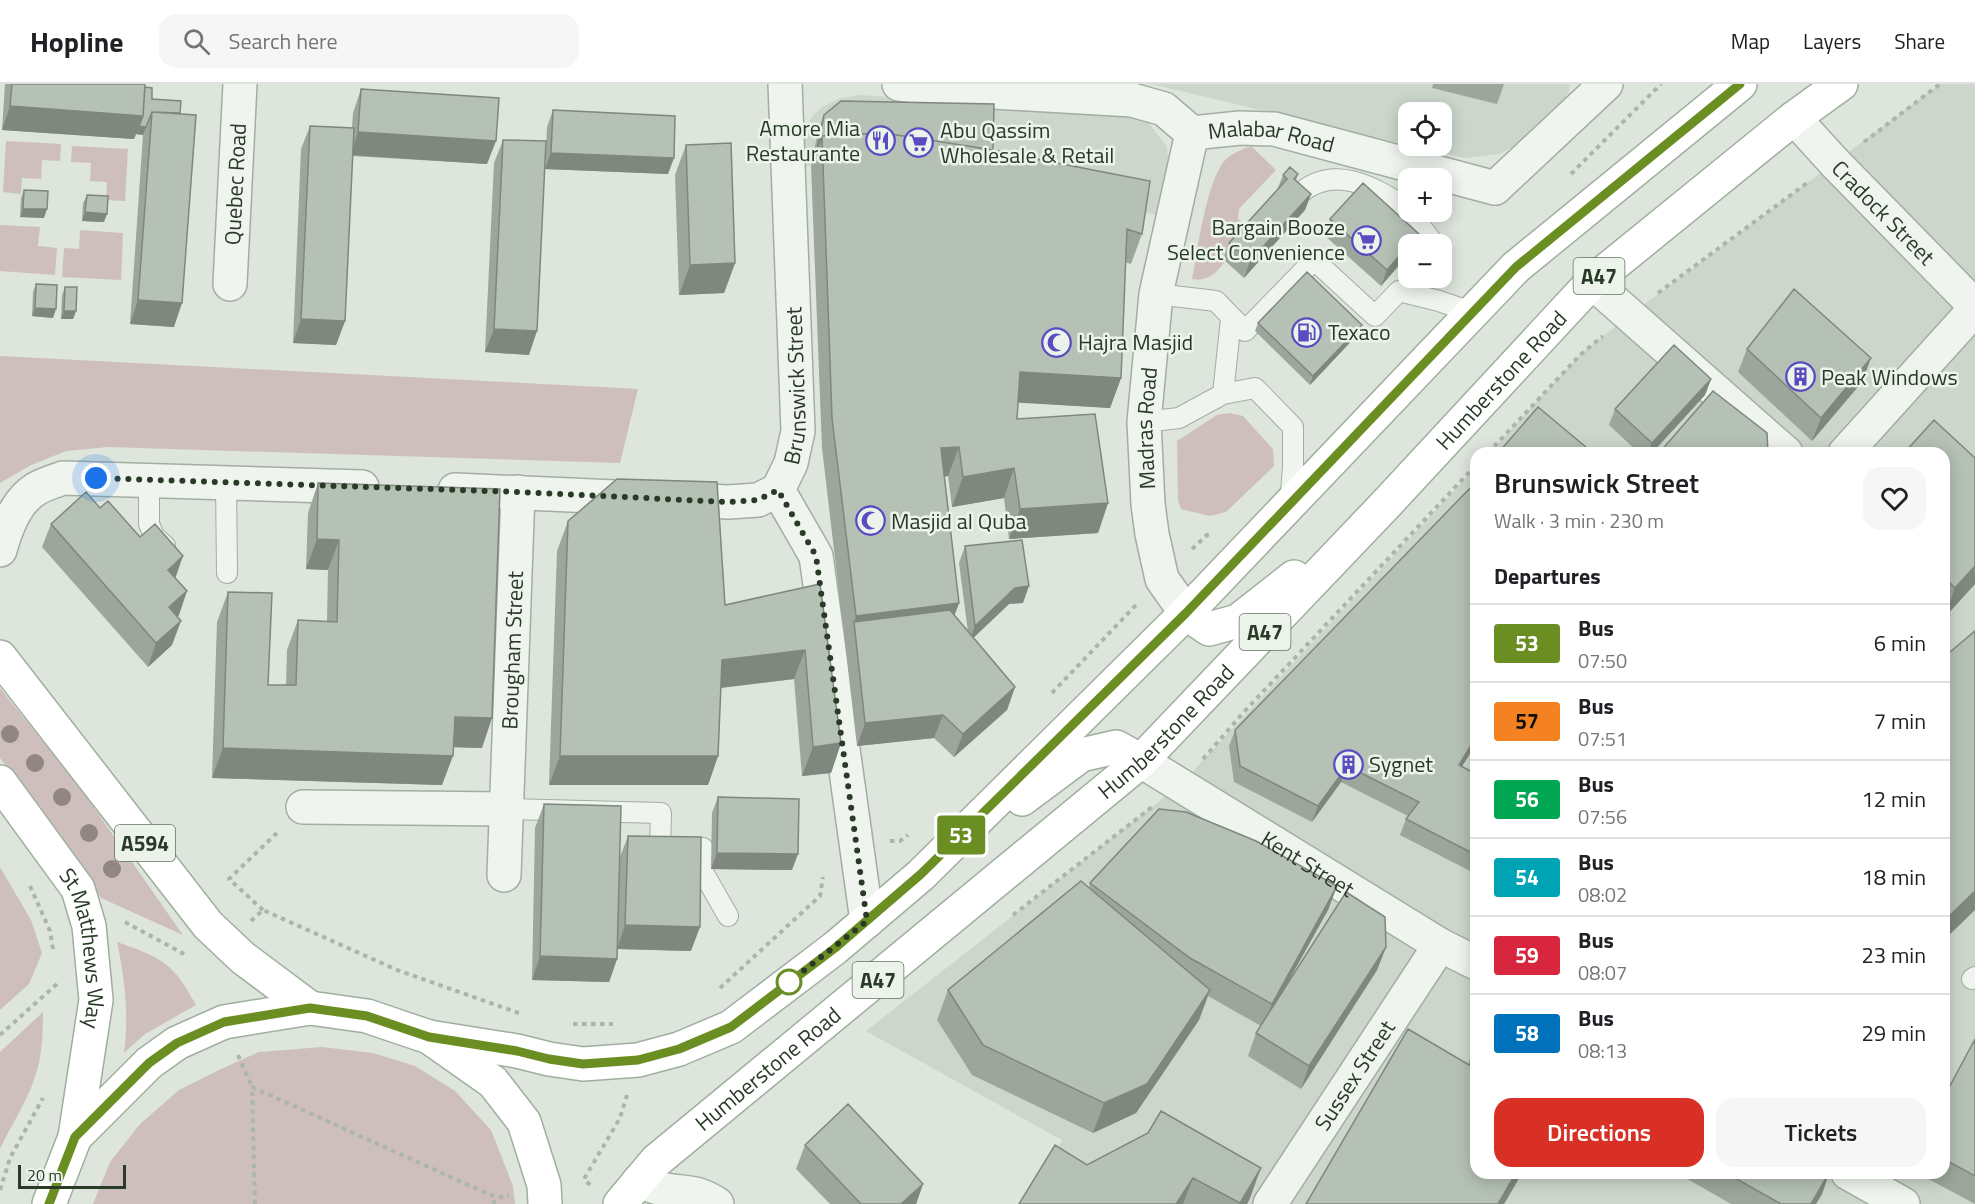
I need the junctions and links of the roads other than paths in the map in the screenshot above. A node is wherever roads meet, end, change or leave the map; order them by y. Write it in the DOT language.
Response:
graph roads {
  1 [pos="240,84"];
  2 [pos="785,84"];
  3 [pos="899,84"];
  4 [pos="1606,84"];
  5 [pos="1740,84"];
  6 [pos="1841,84"];
  7 [pos="943,87"];
  8 [pos="1794,118"];
  9 [pos="1192,133"];
  10 [pos="1297,196"];
  11 [pos="1398,203"];
  12 [pos="1592,282"];
  13 [pos="230,284"];
  14 [pos="1401,288"];
  15 [pos="1413,288"];
  16 [pos="1156,294"];
  17 [pos="1975,308"];
  18 [pos="1474,314"];
  19 [pos="1231,319"];
  20 [pos="1223,394"];
  21 [pos="1144,422"];
  22 [pos="1779,447"];
  23 [pos="1850,447"];
  24 [pos="149,480"];
  25 [pos="226,482"];
  26 [pos="390,488"];
  27 [pos="425,489"];
  28 [pos="778,490"];
  29 [pos="518,492"];
  30 [pos="1389,501"];
  31 [pos="1290,504"];
  32 [pos="0,550"];
  33 [pos="175,554"];
  34 [pos="227,573"];
  35 [pos="1186,613"];
  36 [pos="0,657"];
  37 [pos="1141,761"];
  38 [pos="0,782"];
  39 [pos="303,807"];
  40 [pos="505,809"];
  41 [pos="921,874"];
  42 [pos="504,875"];
  43 [pos="728,916"];
  44 [pos="867,921"];
  45 [pos="1440,945"];
  46 [pos="1470,960"];
  47 [pos="310,1008"];
  48 [pos="429,1037"];
  49 [pos="75,1137"];
  50 [pos="1859,1179"];
  51 [pos="629,1193"];
  52 [pos="49,1204"];
  53 [pos="545,1204"];
  54 [pos="717,1204"];
  55 [pos="1270,1204"];
  56 [pos="1903,1204"];
  1 -- 13 [label="street, Quebec Road"];
  2 -- 28 [label="street, Brunswick Street"];
  3 -- 7 [label="street, Malabar Road"];
  4 -- 9 [label="street, Malabar Road"];
  5 -- 18 [label="main road, A47"];
  6 -- 8 [label="main road, Humberstone Road / A47"];
  7 -- 9 [label="street, Malabar Road"];
  8 -- 12 [label="main road, Humberstone Road / A47"];
  8 -- 17 [label="street, Cradock Street"];
  9 -- 16 [label="street, Madras Road"];
  10 -- 11 [label="lane"];
  12 -- 22 [label="street"];
  12 -- 30 [label="main road, Humberstone Road / A47"];
  14 -- 19 [label="lane"];
  15 -- 18 [label="lane"];
  16 -- 19 [label="lane"];
  16 -- 21 [label="street, Madras Road"];
  17 -- 23 [label="street"];
  18 -- 31 [label="main road, A47"];
  19 -- 20 [label="lane"];
  20 -- 21 [label="lane"];
  20 -- 31 [label="lane"];
  21 -- 35 [label="street, Madras Road"];
  24 -- 25 [label="street"];
  24 -- 32 [label="street"];
  24 -- 33 [label="lane"];
  25 -- 26 [label="street"];
  25 -- 34 [label="lane"];
  27 -- 29 [label="street"];
  28 -- 29 [label="street"];
  28 -- 44 [label="street, Brunswick Street"];
  29 -- 40 [label="street, Brougham Street"];
  30 -- 35 [label="main road, A47"];
  30 -- 37 [label="main road, Humberstone Road / A47"];
  31 -- 35 [label="main road, A47"];
  35 -- 41 [label="main road, A47"];
  36 -- 47 [label="main road, A594"];
  37 -- 41 [label="main road, A47"];
  37 -- 45 [label="street, Kent Street"];
  37 -- 51 [label="main road, Humberstone Road / A47"];
  38 -- 49 [label="main road, St Matthews Way"];
  39 -- 40 [label="street"];
  40 -- 42 [label="street, Brougham Street"];
  40 -- 43 [label="lane"];
  41 -- 44 [label="main road, A47"];
  44 -- 48 [label="main road, A47"];
  45 -- 46 [label="street, Kent Street"];
  45 -- 55 [label="street, Sussex Street"];
  47 -- 48 [label="main road"];
  47 -- 49 [label="main road"];
  48 -- 53 [label="main road"];
  49 -- 52 [label="main road"];
  50 -- 56 [label="street"];
  51 -- 54 [label="street"];
}
